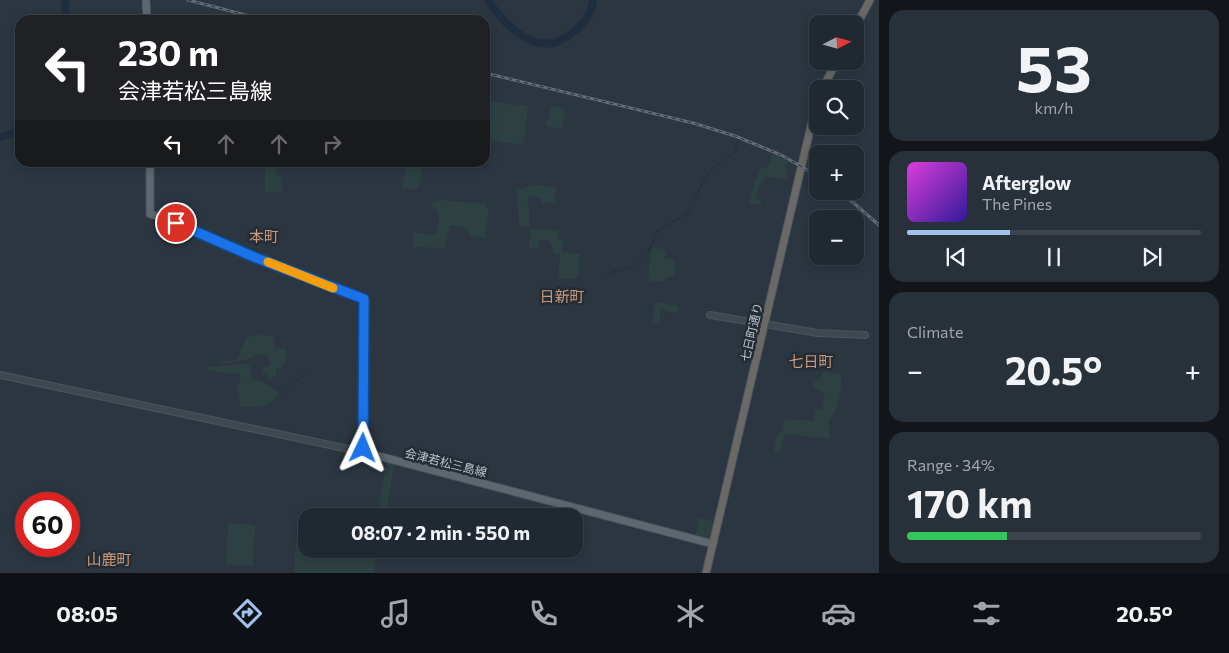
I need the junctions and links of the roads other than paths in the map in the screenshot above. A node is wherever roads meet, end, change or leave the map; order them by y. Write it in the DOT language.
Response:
graph roads {
  1 [pos="146,0"];
  2 [pos="870,0"];
  3 [pos="147,15"];
  4 [pos="862,15"];
  5 [pos="809,134"];
  6 [pos="150,167"];
  7 [pos="710,315"];
  8 [pos="764,324"];
  9 [pos="865,335"];
  10 [pos="0,375"];
  11 [pos="363,452"];
  12 [pos="713,544"];
  13 [pos="706,573"];
  1 -- 3 [label="main road"];
  2 -- 4 [label="highway"];
  5 -- 8 [label="highway, 七日町通り"];
  6 -- 11 [label="main road"];
  7 -- 8 [label="street"];
  8 -- 9 [label="street"];
  8 -- 12 [label="highway, 七日町通り"];
  10 -- 11 [label="street"];
  11 -- 12 [label="main road, 会津若松三島線"];
  12 -- 13 [label="highway, 七日町通り"];
}
